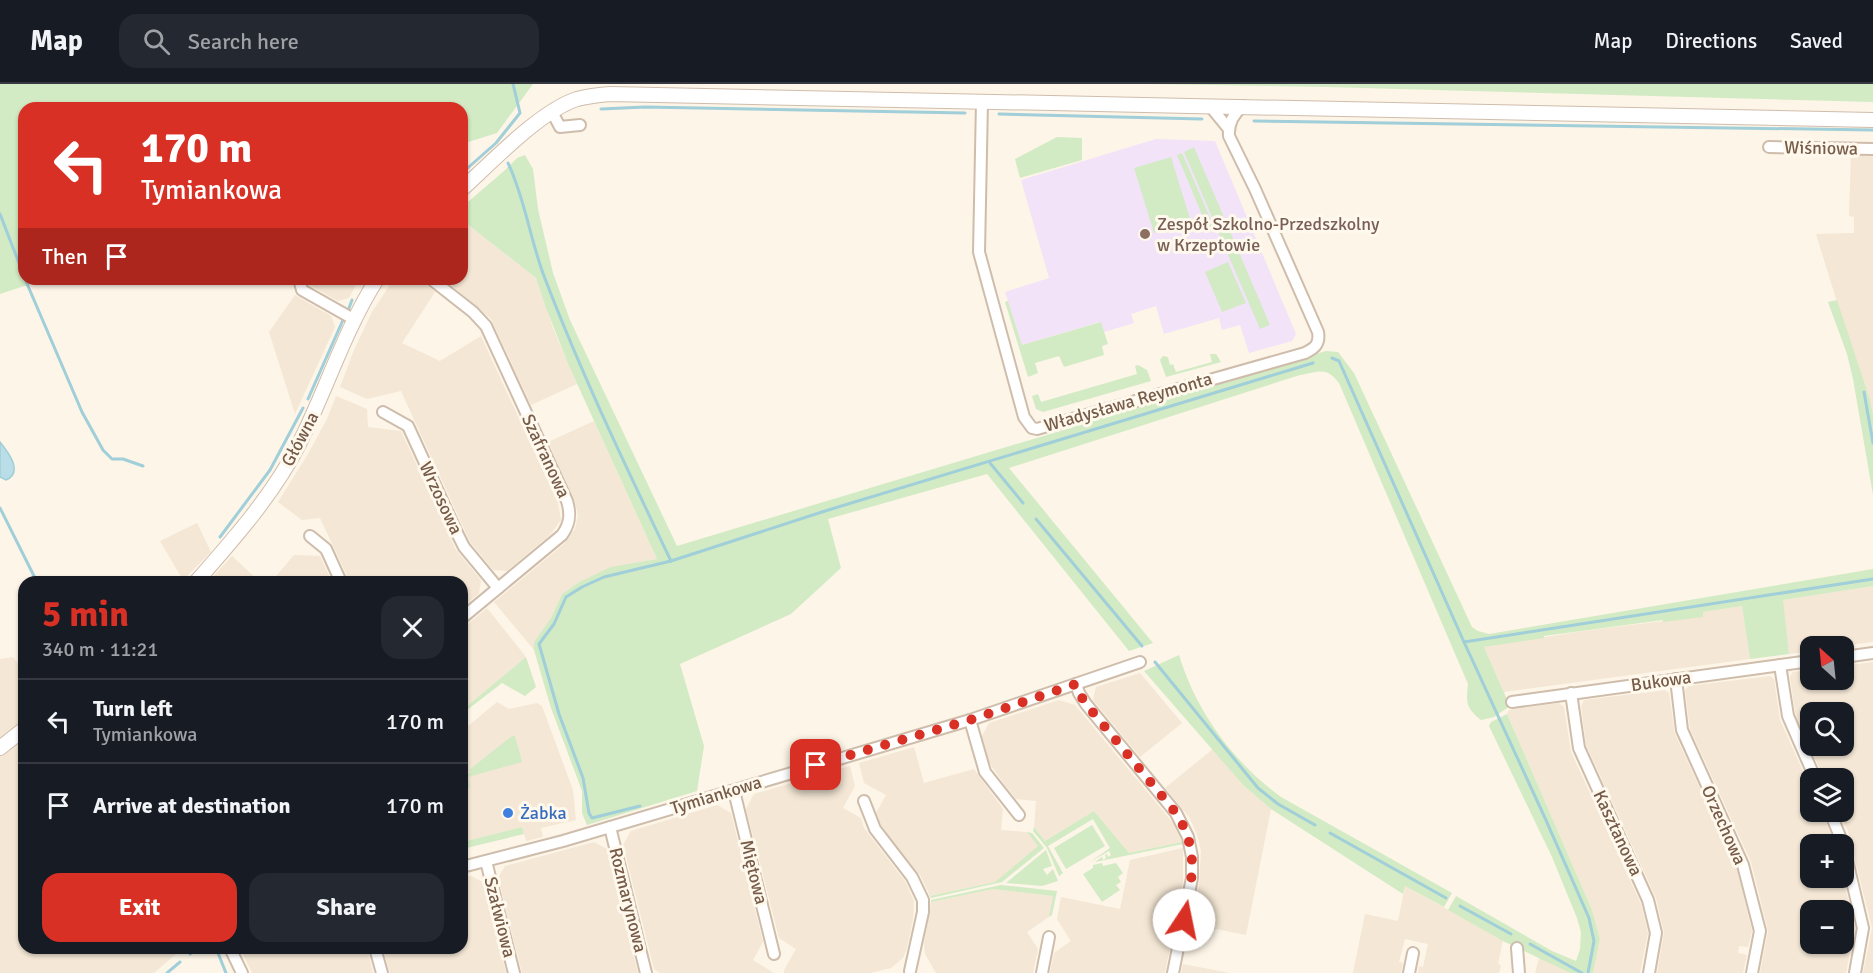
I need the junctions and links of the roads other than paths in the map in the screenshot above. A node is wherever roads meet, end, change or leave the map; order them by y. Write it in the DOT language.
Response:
graph roads {
  1 [pos="982,101"];
  2 [pos="1210,106"];
  3 [pos="1243,106"];
  4 [pos="556,109"];
  5 [pos="1873,120"];
  6 [pos="580,124"];
  7 [pos="1228,128"];
  8 [pos="1769,147"];
  9 [pos="1873,149"];
  10 [pos="468,184"];
  11 [pos="301,285"];
  12 [pos="374,285"];
  13 [pos="439,285"];
  14 [pos="354,320"];
  15 [pos="383,412"];
  16 [pos="310,536"];
  17 [pos="201,576"];
  18 [pos="338,576"];
  19 [pos="498,588"];
  20 [pos="468,613"];
  21 [pos="1873,652"];
  22 [pos="1854,655"];
  23 [pos="1140,662"];
  24 [pos="1800,662"];
  25 [pos="1780,665"];
  26 [pos="1676,680"];
  27 [pos="1076,684"];
  28 [pos="1571,693"];
  29 [pos="1512,702"];
  30 [pos="970,720"];
  31 [pos="18,734"];
  32 [pos="0,748"];
  33 [pos="1811,768"];
  34 [pos="734,790"];
  35 [pos="864,801"];
  36 [pos="1019,815"];
  37 [pos="610,826"];
  38 [pos="486,861"];
  39 [pos="468,866"];
  40 [pos="1853,888"];
  41 [pos="1049,937"];
  42 [pos="1517,948"];
  43 [pos="1413,953"];
  44 [pos="233,954"];
  45 [pos="377,954"];
  46 [pos="774,954"];
  47 [pos="909,972"];
  48 [pos="242,973"];
  49 [pos="382,973"];
  50 [pos="514,973"];
  51 [pos="646,973"];
  52 [pos="1041,973"];
  53 [pos="1173,973"];
  54 [pos="1409,973"];
  55 [pos="1519,973"];
  56 [pos="1649,973"];
  57 [pos="1752,973"];
  58 [pos="1855,973"];
  1 -- 2 [label="street"];
  1 -- 4 [label="street"];
  1 -- 7 [label="street, Władysława Reymonta"];
  2 -- 3 [label="street"];
  2 -- 7 [label="street, Władysława Reymonta"];
  3 -- 5 [label="street"];
  3 -- 7 [label="street"];
  4 -- 6 [label="street"];
  4 -- 10 [label="street"];
  8 -- 9 [label="street, Wiśniowa"];
  11 -- 14 [label="street"];
  12 -- 14 [label="street, Główna"];
  13 -- 19 [label="street, Szafranowa"];
  14 -- 17 [label="street, Główna"];
  15 -- 19 [label="street, Wrzosowa"];
  16 -- 18 [label="street"];
  19 -- 20 [label="street, Szafranowa"];
  21 -- 22 [label="street"];
  23 -- 27 [label="street, Tymiankowa"];
  24 -- 25 [label="street, Bukowa"];
  25 -- 26 [label="street, Bukowa"];
  25 -- 33 [label="street"];
  26 -- 28 [label="street, Bukowa"];
  26 -- 57 [label="street, Orzechowa"];
  27 -- 30 [label="street, Tymiankowa"];
  27 -- 53 [label="street"];
  28 -- 29 [label="street, Bukowa"];
  28 -- 56 [label="street, Kasztanowa"];
  30 -- 34 [label="street, Tymiankowa"];
  30 -- 36 [label="street"];
  31 -- 32 [label="street"];
  34 -- 37 [label="street, Tymiankowa"];
  34 -- 46 [label="street, Miętowa"];
  35 -- 47 [label="street"];
  37 -- 38 [label="street, Tymiankowa"];
  37 -- 51 [label="street, Rozmarynowa"];
  38 -- 39 [label="street, Tymiankowa"];
  38 -- 50 [label="street, Szałwiowa"];
  40 -- 58 [label="street"];
  41 -- 52 [label="street"];
  42 -- 55 [label="street"];
  43 -- 54 [label="street"];
  44 -- 48 [label="street"];
  45 -- 49 [label="street"];
}
